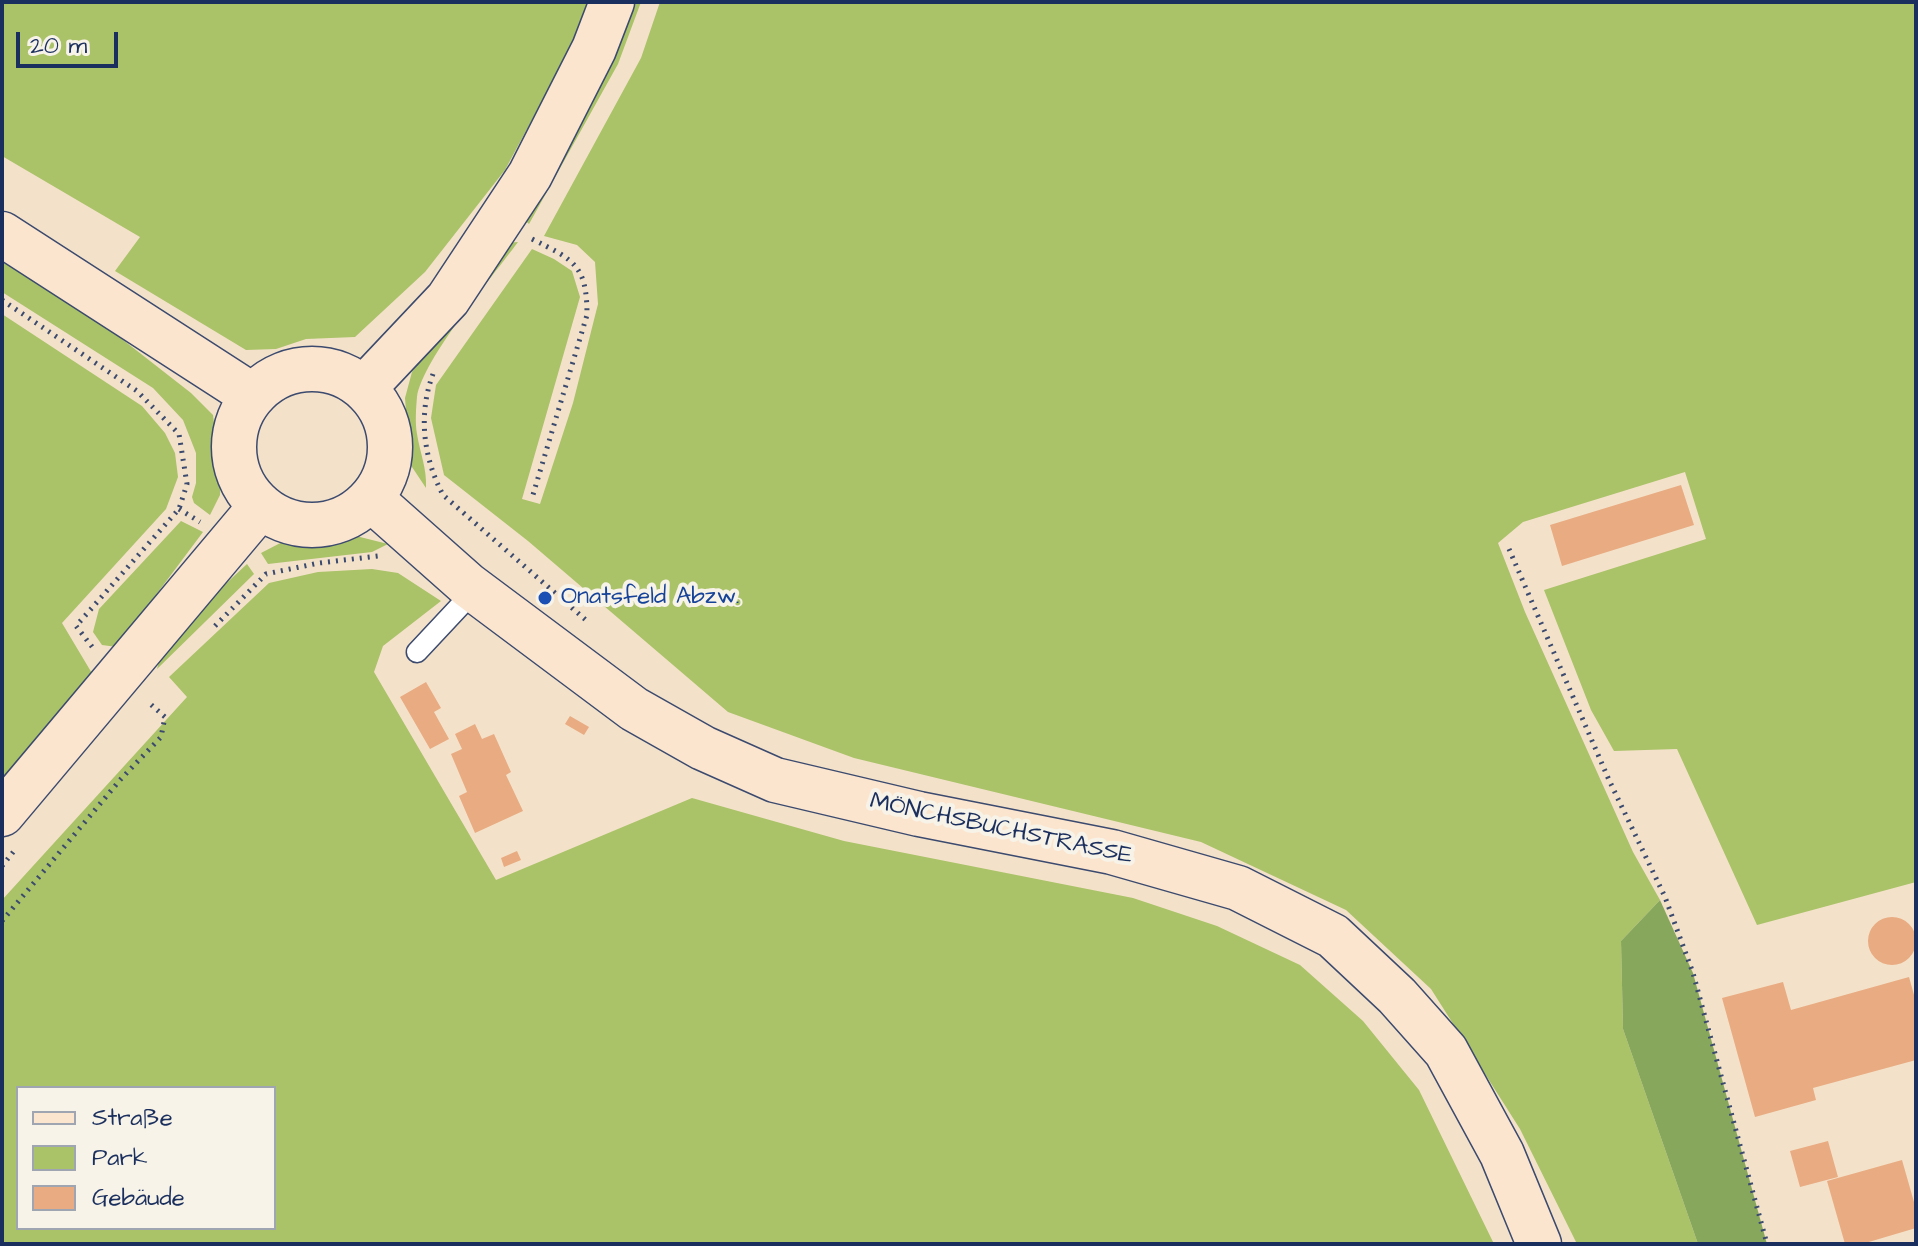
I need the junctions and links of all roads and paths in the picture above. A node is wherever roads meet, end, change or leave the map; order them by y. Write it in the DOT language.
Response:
graph roads {
  1 [pos="612,2"];
  2 [pos="498,224"];
  3 [pos="2,234"];
  4 [pos="2,300"];
  5 [pos="364,388"];
  6 [pos="253,396"];
  7 [pos="532,498"];
  8 [pos="371,499"];
  9 [pos="261,506"];
  10 [pos="1509,549"];
  11 [pos="388,555"];
  12 [pos="266,574"];
  13 [pos="475,590"];
  14 [pos="417,652"];
  15 [pos="130,690"];
  16 [pos="2,814"];
  17 [pos="2,921"];
  18 [pos="1539,1244"];
  19 [pos="1767,1244"];
  1 -- 2 [label="street"];
  2 -- 5 [label="street"];
  2 -- 7 [label="path"];
  3 -- 6 [label="street"];
  4 -- 15 [label="path"];
  5 -- 6 [label="street"];
  5 -- 8 [label="street"];
  6 -- 9 [label="street"];
  8 -- 9 [label="street"];
  8 -- 13 [label="street, MÖNCHSBUCHSTRASSE"];
  9 -- 15 [label="street"];
  10 -- 19 [label="path"];
  11 -- 12 [label="path"];
  13 -- 14 [label="lane"];
  13 -- 18 [label="street, MÖNCHSBUCHSTRASSE"];
  15 -- 16 [label="street"];
  15 -- 17 [label="path"];
}
